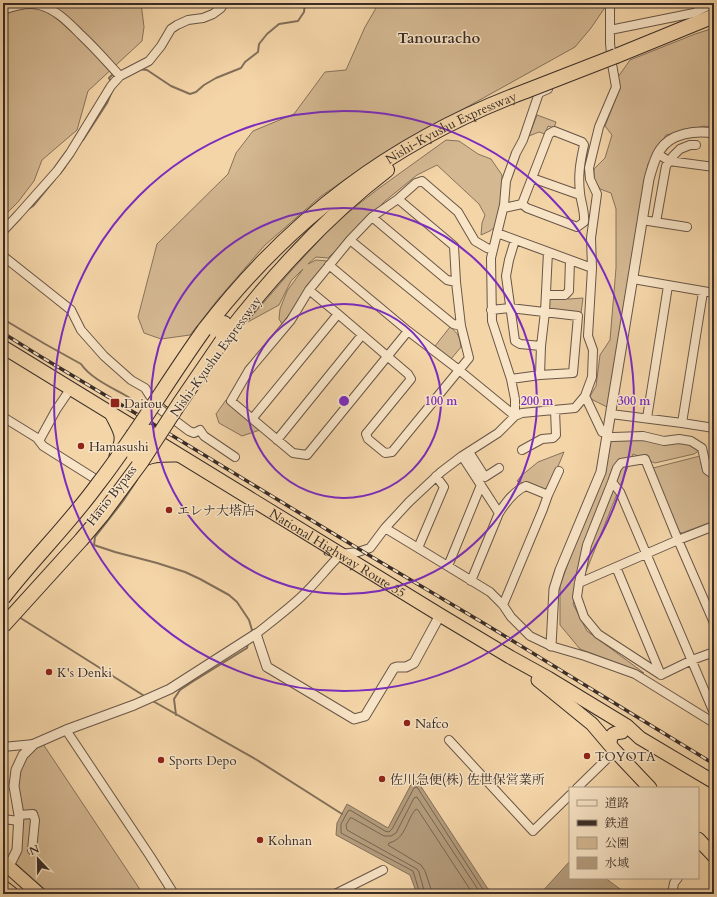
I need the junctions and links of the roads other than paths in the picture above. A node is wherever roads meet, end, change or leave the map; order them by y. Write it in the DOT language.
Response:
graph roads {
  1 [pos="224,3"];
  2 [pos="610,3"];
  3 [pos="714,4"];
  4 [pos="3,10"];
  5 [pos="714,16"];
  6 [pos="610,30"];
  7 [pos="614,60"];
  8 [pos="120,76"];
  9 [pos="526,91"];
  10 [pos="714,133"];
  11 [pos="442,134"];
  12 [pos="696,145"];
  13 [pos="658,154"];
  14 [pos="669,161"];
  15 [pos="714,167"];
  16 [pos="532,178"];
  17 [pos="580,195"];
  18 [pos="398,199"];
  19 [pos="522,204"];
  20 [pos="504,208"];
  21 [pos="317,211"];
  22 [pos="372,217"];
  23 [pos="642,220"];
  24 [pos="656,222"];
  25 [pos="687,227"];
  26 [pos="3,231"];
  27 [pos="497,233"];
  28 [pos="350,240"];
  29 [pos="515,240"];
  30 [pos="493,250"];
  31 [pos="548,252"];
  32 [pos="3,256"];
  33 [pos="570,260"];
  34 [pos="329,265"];
  35 [pos="592,268"];
  36 [pos="633,279"];
  37 [pos="456,282"];
  38 [pos="668,286"];
  39 [pos="309,290"];
  40 [pos="703,292"];
  41 [pos="714,293"];
  42 [pos="546,294"];
  43 [pos="510,308"];
  44 [pos="491,310"];
  45 [pos="545,312"];
  46 [pos="338,314"];
  47 [pos="461,326"];
  48 [pos="408,330"];
  49 [pos="362,335"];
  50 [pos="541,346"];
  51 [pos="3,347"];
  52 [pos="387,356"];
  53 [pos="459,370"];
  54 [pos="540,375"];
  55 [pos="510,379"];
  56 [pos="71,388"];
  57 [pos="585,396"];
  58 [pos="169,399"];
  59 [pos="555,410"];
  60 [pos="110,413"];
  61 [pos="611,414"];
  62 [pos="514,416"];
  63 [pos="3,417"];
  64 [pos="252,418"];
  65 [pos="647,418"];
  66 [pos="682,422"];
  67 [pos="714,428"];
  68 [pos="602,432"];
  69 [pos="143,433"];
  70 [pos="613,437"];
  71 [pos="277,440"];
  72 [pos="39,441"];
  73 [pos="526,450"];
  74 [pos="465,454"];
  75 [pos="178,455"];
  76 [pos="116,456"];
  77 [pos="235,457"];
  78 [pos="133,458"];
  79 [pos="499,468"];
  80 [pos="559,472"];
  81 [pos="714,475"];
  82 [pos="436,476"];
  83 [pos="97,480"];
  84 [pos="612,482"];
  85 [pos="481,486"];
  86 [pos="548,495"];
  87 [pos="499,513"];
  88 [pos="385,528"];
  89 [pos="713,529"];
  90 [pos="678,540"];
  91 [pos="418,548"];
  92 [pos="341,554"];
  93 [pos="647,554"];
  94 [pos="448,566"];
  95 [pos="616,567"];
  96 [pos="471,580"];
  97 [pos="579,583"];
  98 [pos="6,605"];
  99 [pos="503,605"];
  100 [pos="440,615"];
  101 [pos="714,623"];
  102 [pos="256,634"];
  103 [pos="552,646"];
  104 [pos="714,652"];
  105 [pos="510,657"];
  106 [pos="692,660"];
  107 [pos="661,675"];
  108 [pos="548,678"];
  109 [pos="567,704"];
  110 [pos="714,713"];
  111 [pos="594,717"];
  112 [pos="714,721"];
  113 [pos="66,730"];
  114 [pos="622,732"];
  115 [pos="640,738"];
  116 [pos="449,740"];
  117 [pos="34,744"];
  118 [pos="3,747"];
  119 [pos="613,747"];
  120 [pos="714,782"];
  121 [pos="578,787"];
  122 [pos="649,787"];
  123 [pos="569,796"];
  124 [pos="19,818"];
  125 [pos="3,819"];
  126 [pos="699,840"];
  127 [pos="32,850"];
  128 [pos="714,856"];
  129 [pos="5,867"];
  130 [pos="383,870"];
  131 [pos="677,879"];
  132 [pos="39,894"];
  133 [pos="174,894"];
  134 [pos="335,894"];
  135 [pos="672,894"];
  1 -- 8 [label="street"];
  2 -- 6 [label="street"];
  3 -- 6 [label="street"];
  4 -- 8 [label="street"];
  5 -- 7 [label="highway, Nishi-Kyushu Expressway"];
  6 -- 7 [label="street"];
  7 -- 9 [label="highway, Nishi-Kyushu Expressway, bridge"];
  7 -- 20 [label="street"];
  7 -- 35 [label="street"];
  8 -- 26 [label="street"];
  9 -- 11 [label="highway, Nishi-Kyushu Expressway"];
  9 -- 21 [label="highway, Nishi-Kyushu Expressway"];
  10 -- 13 [label="street"];
  11 -- 58 [label="highway"];
  11 -- 98 [label="highway, Nishi-Kyushu Expressway, bridge"];
  12 -- 14 [label="street"];
  13 -- 14 [label="street"];
  13 -- 23 [label="street"];
  14 -- 15 [label="street"];
  14 -- 24 [label="street"];
  16 -- 17 [label="street"];
  16 -- 17 [label="street"];
  16 -- 19 [label="street"];
  17 -- 19 [label="street"];
  18 -- 22 [label="street"];
  18 -- 30 [label="street"];
  18 -- 37 [label="street"];
  19 -- 20 [label="street"];
  20 -- 27 [label="street"];
  21 -- 58 [label="highway"];
  21 -- 98 [label="highway, Nishi-Kyushu Expressway, bridge"];
  22 -- 28 [label="street"];
  22 -- 37 [label="street"];
  23 -- 24 [label="street"];
  23 -- 36 [label="street"];
  24 -- 25 [label="street"];
  27 -- 29 [label="street"];
  27 -- 30 [label="street"];
  28 -- 34 [label="street"];
  28 -- 47 [label="street"];
  29 -- 31 [label="street"];
  29 -- 43 [label="street"];
  30 -- 44 [label="street"];
  31 -- 33 [label="street"];
  31 -- 42 [label="street"];
  32 -- 77 [label="street"];
  33 -- 35 [label="street"];
  33 -- 42 [label="street"];
  34 -- 39 [label="street"];
  34 -- 48 [label="street"];
  35 -- 57 [label="street"];
  36 -- 38 [label="street"];
  36 -- 61 [label="street"];
  37 -- 47 [label="street"];
  38 -- 40 [label="street"];
  38 -- 65 [label="street"];
  39 -- 46 [label="street"];
  39 -- 64 [label="street"];
  40 -- 41 [label="street"];
  40 -- 66 [label="street"];
  42 -- 45 [label="street"];
  43 -- 44 [label="street"];
  43 -- 45 [label="street"];
  43 -- 50 [label="street"];
  44 -- 55 [label="street"];
  45 -- 50 [label="street"];
  45 -- 54 [label="street"];
  46 -- 49 [label="street"];
  46 -- 64 [label="street"];
  47 -- 53 [label="street"];
  48 -- 52 [label="street"];
  48 -- 53 [label="street"];
  49 -- 52 [label="street"];
  49 -- 71 [label="street"];
  50 -- 54 [label="street"];
  51 -- 56 [label="highway, National Highway Route 35"];
  52 -- 53 [label="street"];
  52 -- 71 [label="street"];
  53 -- 62 [label="street"];
  54 -- 55 [label="street"];
  55 -- 62 [label="street"];
  56 -- 60 [label="highway, National Highway Route 35"];
  56 -- 72 [label="street"];
  57 -- 59 [label="street"];
  57 -- 68 [label="street"];
  58 -- 78 [label="highway, bridge"];
  59 -- 62 [label="street"];
  59 -- 73 [label="street"];
  60 -- 69 [label="highway, National Highway Route 35"];
  60 -- 76 [label="highway"];
  61 -- 65 [label="street"];
  61 -- 103 [label="street"];
  62 -- 74 [label="street"];
  63 -- 72 [label="street"];
  64 -- 71 [label="street"];
  65 -- 66 [label="street"];
  66 -- 67 [label="street"];
  69 -- 75 [label="highway, National Highway Route 35"];
  69 -- 76 [label="highway, Hario Bypass"];
  69 -- 78 [label="highway, Hario Bypass"];
  70 -- 81 [label="street"];
  72 -- 83 [label="street"];
  74 -- 79 [label="street"];
  74 -- 82 [label="street"];
  74 -- 85 [label="street"];
  75 -- 78 [label="highway"];
  75 -- 92 [label="highway, National Highway Route 35"];
  76 -- 83 [label="highway, Hario Bypass"];
  78 -- 98 [label="highway"];
  78 -- 98 [label="highway"];
  80 -- 86 [label="street"];
  82 -- 88 [label="street"];
  82 -- 91 [label="street"];
  83 -- 98 [label="highway, Hario Bypass"];
  84 -- 90 [label="street"];
  84 -- 93 [label="street"];
  84 -- 97 [label="street"];
  85 -- 87 [label="street"];
  85 -- 94 [label="street"];
  86 -- 87 [label="street"];
  86 -- 99 [label="street"];
  87 -- 96 [label="street"];
  88 -- 91 [label="street"];
  88 -- 92 [label="street"];
  89 -- 90 [label="street"];
  90 -- 93 [label="street"];
  90 -- 101 [label="street"];
  91 -- 94 [label="street"];
  92 -- 100 [label="highway, National Highway Route 35"];
  92 -- 102 [label="street"];
  93 -- 95 [label="street"];
  93 -- 106 [label="street"];
  94 -- 96 [label="street"];
  95 -- 97 [label="street"];
  95 -- 107 [label="street"];
  96 -- 99 [label="street"];
  97 -- 107 [label="street"];
  99 -- 103 [label="street"];
  100 -- 102 [label="street"];
  100 -- 105 [label="highway, National Highway Route 35"];
  102 -- 113 [label="street"];
  103 -- 112 [label="street"];
  104 -- 106 [label="street"];
  105 -- 108 [label="highway, National Highway Route 35"];
  105 -- 109 [label="highway, National Highway Route 35"];
  106 -- 107 [label="street"];
  106 -- 110 [label="street"];
  108 -- 111 [label="highway"];
  108 -- 115 [label="highway, National Highway Route 35"];
  109 -- 111 [label="highway"];
  109 -- 119 [label="highway"];
  111 -- 114 [label="highway"];
  111 -- 119 [label="highway"];
  113 -- 117 [label="street"];
  113 -- 133 [label="street"];
  114 -- 115 [label="highway"];
  114 -- 119 [label="highway"];
  115 -- 120 [label="highway"];
  116 -- 123 [label="street"];
  117 -- 118 [label="street"];
  117 -- 124 [label="street"];
  119 -- 121 [label="street"];
  119 -- 122 [label="highway"];
  124 -- 125 [label="street"];
  124 -- 127 [label="street"];
  124 -- 129 [label="street"];
  126 -- 128 [label="highway"];
  129 -- 132 [label="highway"];
  130 -- 134 [label="street"];
  131 -- 135 [label="street"];
}
